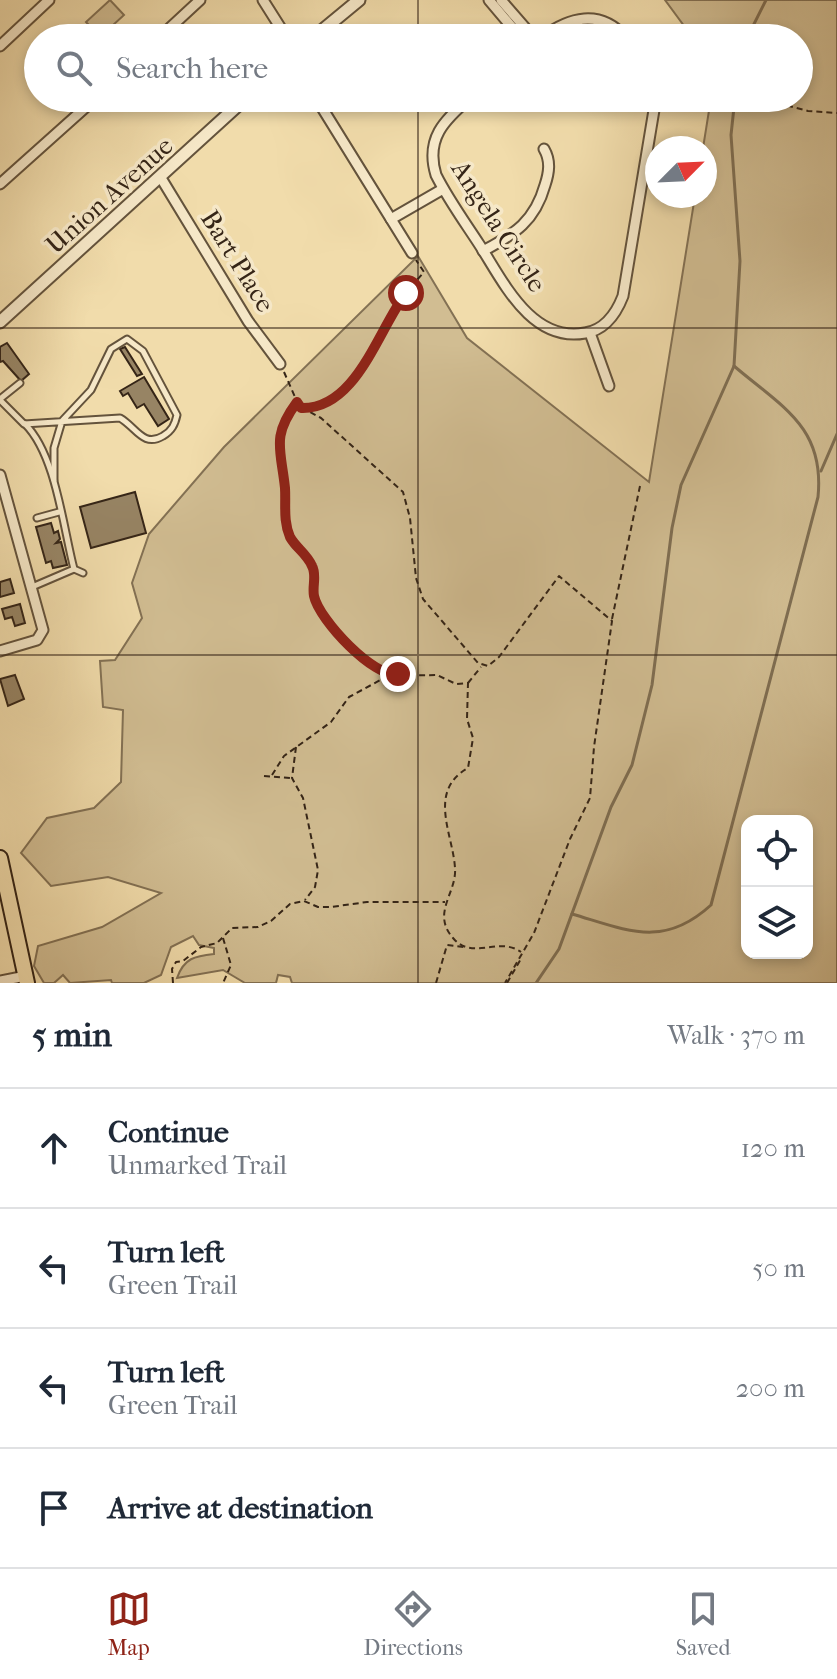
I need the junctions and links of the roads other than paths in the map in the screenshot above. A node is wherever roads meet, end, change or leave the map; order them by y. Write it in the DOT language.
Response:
graph roads {
  1 [pos="49,0"];
  2 [pos="200,0"];
  3 [pos="263,0"];
  4 [pos="359,0"];
  5 [pos="489,0"];
  6 [pos="501,0"];
  7 [pos="174,24"];
  8 [pos="278,24"];
  9 [pos="330,24"];
  10 [pos="509,24"];
  11 [pos="522,24"];
  12 [pos="562,24"];
  13 [pos="609,24"];
  14 [pos="0,46"];
  15 [pos="80,112"];
  16 [pos="231,112"];
  17 [pos="325,112"];
  18 [pos="453,112"];
  19 [pos="654,112"];
  20 [pos="544,149"];
  21 [pos="161,178"];
  22 [pos="0,184"];
  23 [pos="443,189"];
  24 [pos="391,219"];
  25 [pos="483,251"];
  26 [pos="412,253"];
  27 [pos="0,322"];
  28 [pos="590,333"];
  29 [pos="280,364"];
  30 [pos="20,383"];
  31 [pos="609,386"];
  32 [pos="0,399"];
  33 [pos="62,421"];
  34 [pos="24,424"];
  35 [pos="0,475"];
  36 [pos="54,480"];
  37 [pos="59,512"];
  38 [pos="37,518"];
  39 [pos="74,569"];
  40 [pos="83,573"];
  41 [pos="31,587"];
  42 [pos="0,651"];
  43 [pos="0,858"];
  44 [pos="26,980"];
  45 [pos="0,981"];
  1 -- 14 [label="street"];
  2 -- 7 [label="street"];
  3 -- 8 [label="street"];
  4 -- 9 [label="street"];
  5 -- 10 [label="street"];
  6 -- 11 [label="street"];
  12 -- 13 [label="street"];
  15 -- 22 [label="street"];
  16 -- 21 [label="street, Union Avenue"];
  17 -- 24 [label="street"];
  18 -- 23 [label="street, Angela Circle"];
  19 -- 28 [label="street"];
  20 -- 25 [label="street"];
  21 -- 27 [label="street, Union Avenue"];
  21 -- 29 [label="street, Bart Place"];
  23 -- 24 [label="street"];
  23 -- 25 [label="street, Angela Circle"];
  24 -- 26 [label="street"];
  25 -- 28 [label="street, Angela Circle"];
  28 -- 31 [label="street"];
  30 -- 32 [label="lane"];
  32 -- 34 [label="lane"];
  33 -- 33 [label="lane"];
  33 -- 34 [label="lane"];
  33 -- 36 [label="lane"];
  34 -- 36 [label="lane"];
  35 -- 41 [label="street"];
  36 -- 37 [label="lane"];
  37 -- 38 [label="lane"];
  37 -- 39 [label="lane"];
  39 -- 40 [label="lane"];
  39 -- 41 [label="lane"];
  41 -- 42 [label="street"];
  43 -- 44 [label="main road"];
  44 -- 45 [label="street"];
}
